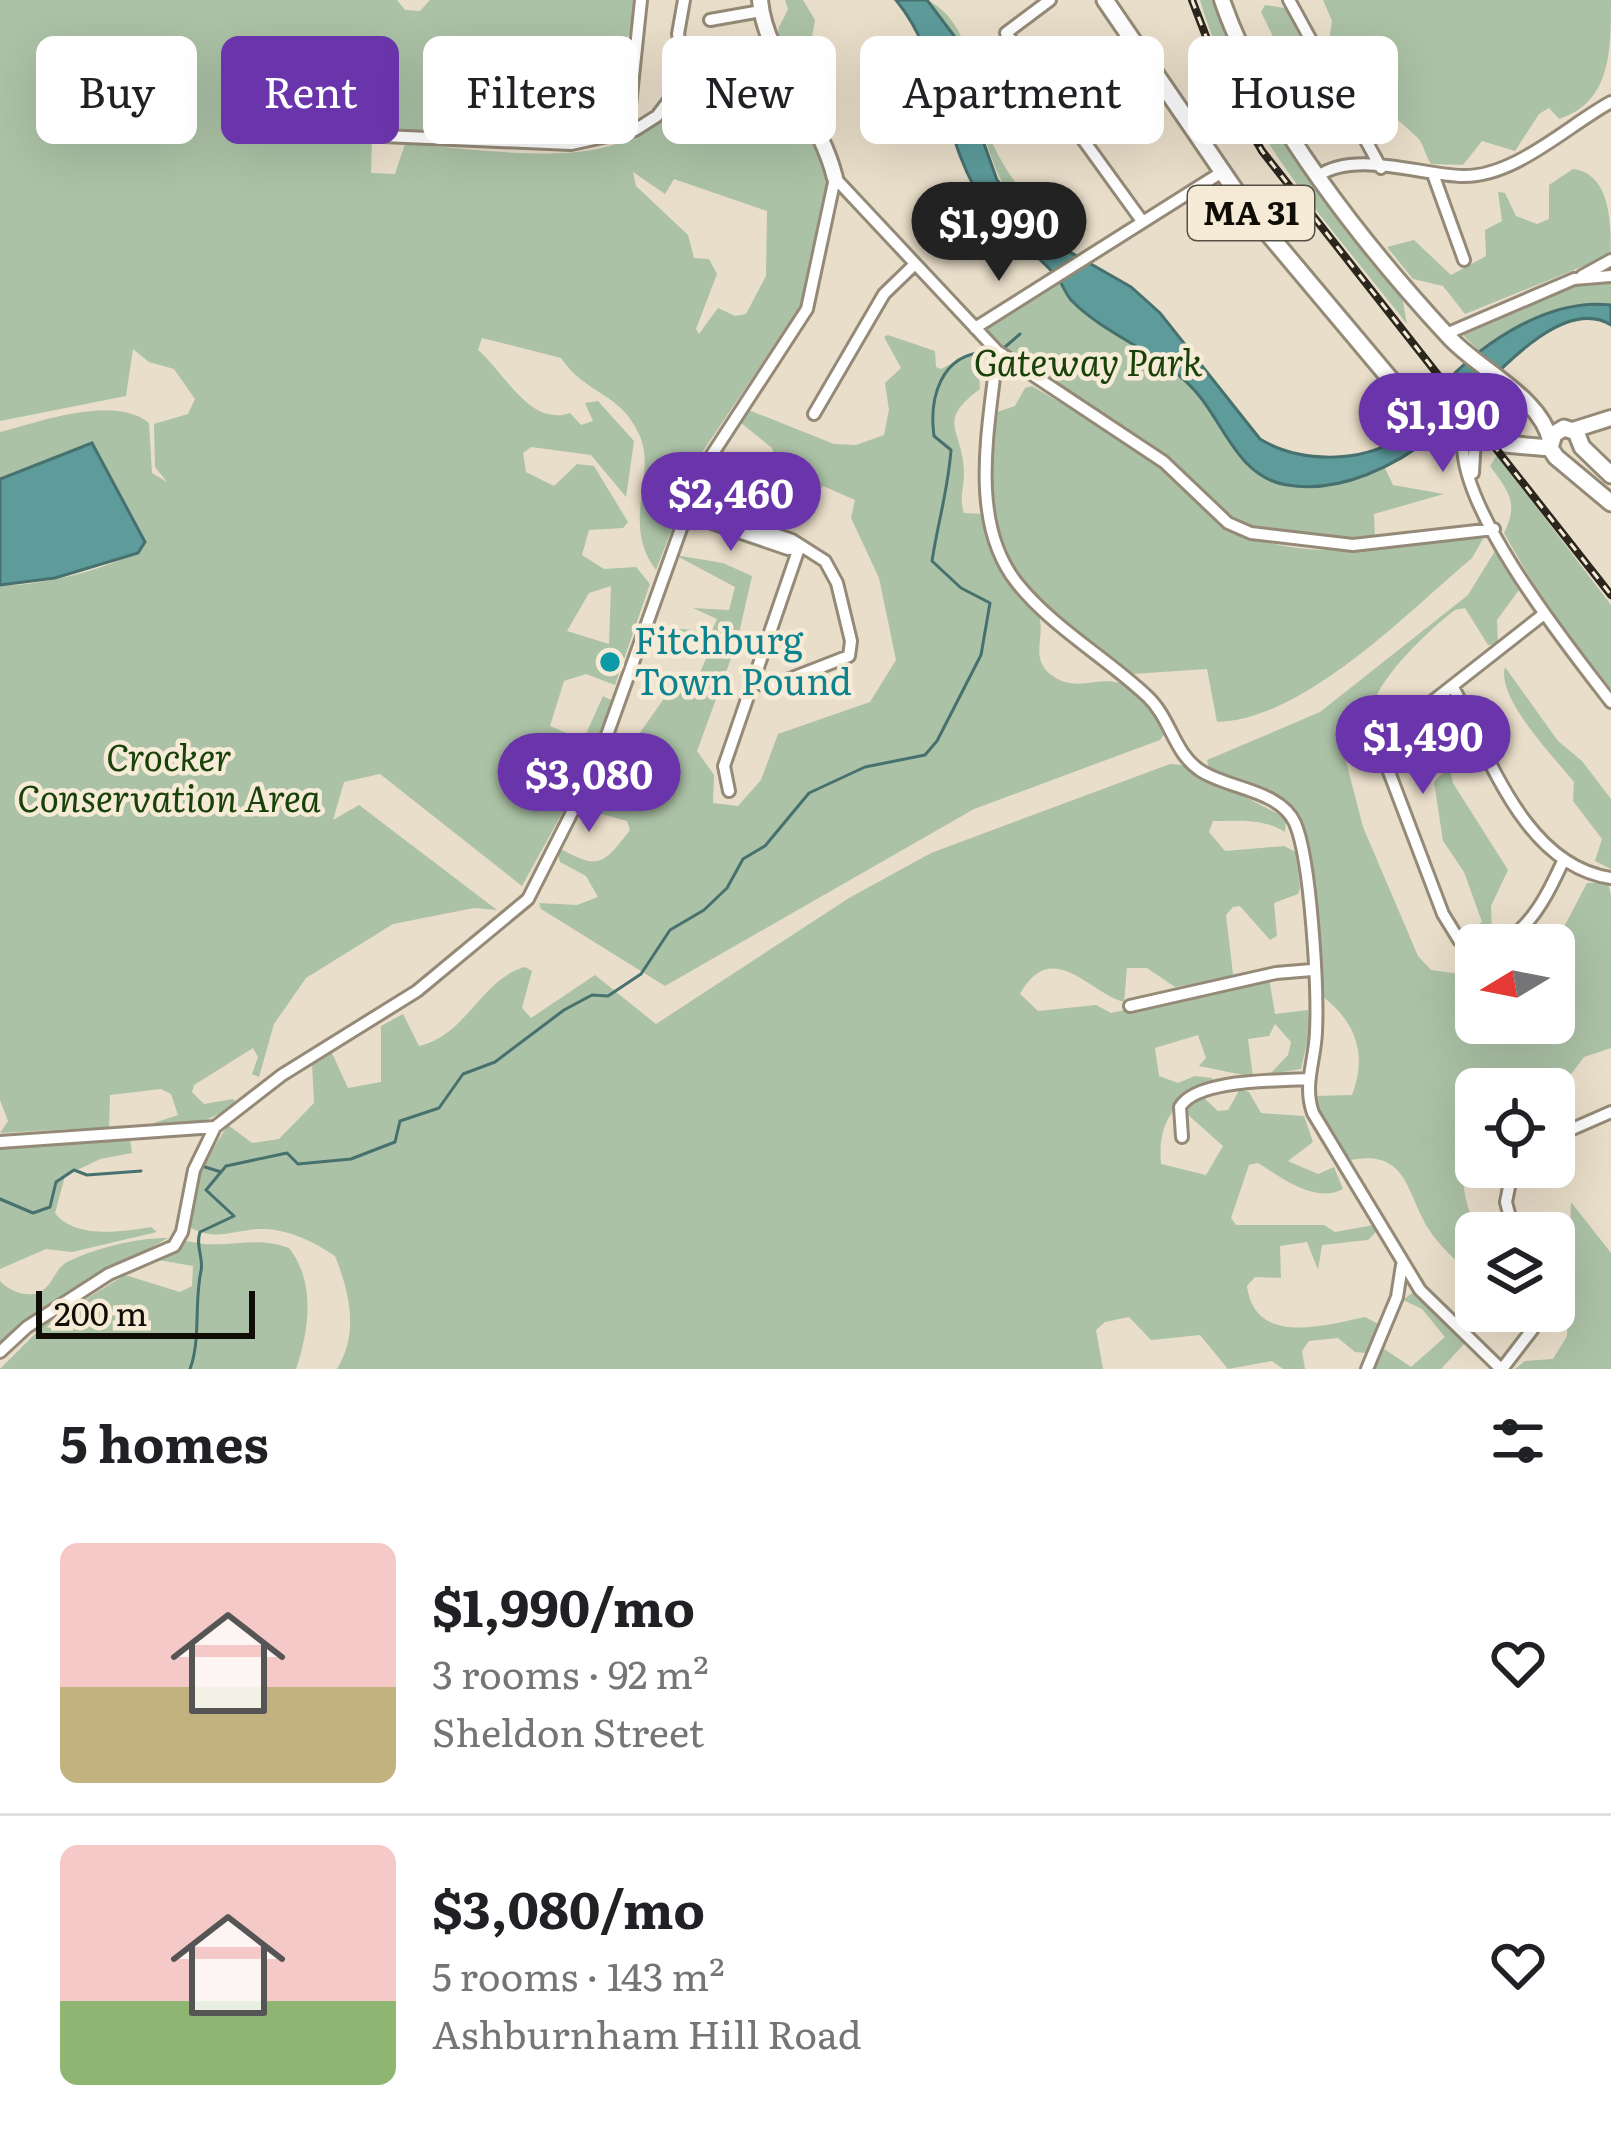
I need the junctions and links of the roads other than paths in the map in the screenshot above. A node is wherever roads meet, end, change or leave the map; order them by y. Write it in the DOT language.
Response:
graph roads {
  1 [pos="641,0"];
  2 [pos="684,0"];
  3 [pos="1049,0"];
  4 [pos="1105,0"];
  5 [pos="1222,0"];
  6 [pos="1289,0"];
  7 [pos="760,6"];
  8 [pos="710,20"];
  9 [pos="637,36"];
  10 [pos="678,36"];
  11 [pos="768,36"];
  12 [pos="1611,102"];
  13 [pos="662,110"];
  14 [pos="638,127"];
  15 [pos="821,144"];
  16 [pos="1381,168"];
  17 [pos="1222,172"];
  18 [pos="1433,174"];
  19 [pos="1318,176"];
  20 [pos="835,178"];
  21 [pos="1142,221"];
  22 [pos="1465,260"];
  23 [pos="1611,260"];
  24 [pos="915,264"];
  25 [pos="1611,276"];
  26 [pos="1580,278"];
  27 [pos="975,328"];
  28 [pos="1445,334"];
  29 [pos="997,351"];
  30 [pos="814,414"];
  31 [pos="1611,419"];
  32 [pos="1468,435"];
  33 [pos="1565,441"];
  34 [pos="1504,444"];
  35 [pos="1611,475"];
  36 [pos="1611,503"];
  37 [pos="686,509"];
  38 [pos="1494,529"];
  39 [pos="799,548"];
  40 [pos="1544,614"];
  41 [pos="753,683"];
  42 [pos="1454,689"];
  43 [pos="1611,702"];
  44 [pos="729,791"];
  45 [pos="1564,860"];
  46 [pos="1611,878"];
  47 [pos="1312,970"];
  48 [pos="1130,1006"];
  49 [pos="1308,1078"];
  50 [pos="1610,1114"];
  51 [pos="215,1126"];
  52 [pos="1575,1128"];
  53 [pos="1182,1137"];
  54 [pos="0,1142"];
  55 [pos="1401,1259"];
  56 [pos="1416,1284"];
  57 [pos="1398,1294"];
  58 [pos="1530,1332"];
  59 [pos="0,1352"];
  60 [pos="1367,1369"];
  61 [pos="1501,1369"];
  1 -- 9 [label="street"];
  2 -- 10 [label="street"];
  3 -- 21 [label="street"];
  4 -- 17 [label="highway, MA 31"];
  5 -- 19 [label="main road"];
  6 -- 16 [label="street"];
  7 -- 8 [label="street"];
  7 -- 11 [label="main road"];
  12 -- 18 [label="street"];
  13 -- 14 [label="street"];
  15 -- 20 [label="main road"];
  16 -- 18 [label="street"];
  16 -- 19 [label="street"];
  17 -- 21 [label="street"];
  17 -- 32 [label="highway, MA 31"];
  18 -- 22 [label="street"];
  19 -- 28 [label="main road"];
  20 -- 24 [label="street"];
  20 -- 37 [label="street"];
  21 -- 27 [label="street"];
  23 -- 26 [label="street"];
  24 -- 27 [label="street"];
  24 -- 30 [label="street"];
  25 -- 26 [label="street"];
  26 -- 28 [label="street"];
  27 -- 29 [label="street"];
  28 -- 33 [label="main road"];
  29 -- 38 [label="street"];
  29 -- 47 [label="street"];
  31 -- 33 [label="main road"];
  32 -- 38 [label="street"];
  33 -- 34 [label="highway"];
  33 -- 35 [label="highway"];
  33 -- 36 [label="highway"];
  37 -- 39 [label="street"];
  37 -- 51 [label="street"];
  38 -- 40 [label="street"];
  39 -- 41 [label="street"];
  39 -- 41 [label="street"];
  40 -- 42 [label="street"];
  40 -- 43 [label="street"];
  41 -- 44 [label="street"];
  42 -- 45 [label="street"];
  42 -- 45 [label="street"];
  45 -- 46 [label="street"];
  47 -- 48 [label="street"];
  47 -- 49 [label="street"];
  49 -- 53 [label="street"];
  49 -- 55 [label="street"];
  50 -- 52 [label="street"];
  51 -- 54 [label="street"];
  51 -- 59 [label="street"];
  55 -- 56 [label="street"];
  55 -- 57 [label="street"];
  56 -- 57 [label="street"];
  56 -- 61 [label="street"];
  57 -- 60 [label="street"];
  58 -- 61 [label="street"];
}
